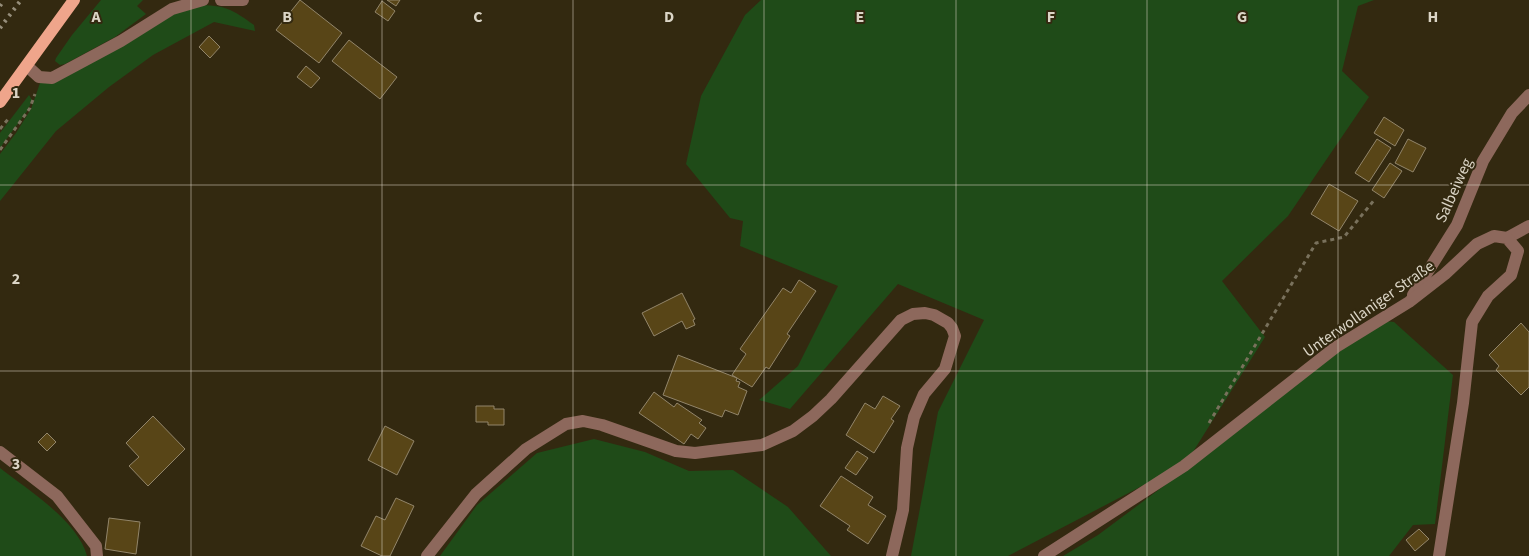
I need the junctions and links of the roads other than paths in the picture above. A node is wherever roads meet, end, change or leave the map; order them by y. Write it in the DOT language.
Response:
graph roads {
  1 [pos="74,0"];
  2 [pos="203,0"];
  3 [pos="222,0"];
  4 [pos="243,0"];
  5 [pos="27,66"];
  6 [pos="1529,95"];
  7 [pos="0,102"];
  8 [pos="1529,226"];
  9 [pos="1507,238"];
  10 [pos="1410,302"];
  11 [pos="0,452"];
  12 [pos="97,556"];
  13 [pos="427,556"];
  14 [pos="892,556"];
  15 [pos="1044,556"];
  16 [pos="1439,556"];
  1 -- 5 [label="main road"];
  2 -- 5 [label="street"];
  3 -- 4 [label="street"];
  5 -- 7 [label="main road"];
  6 -- 10 [label="street, Salbeiweg"];
  8 -- 9 [label="street"];
  9 -- 10 [label="street, Unterwollaniger Straße"];
  9 -- 16 [label="street"];
  10 -- 15 [label="street, Unterwollaniger Straße"];
  11 -- 12 [label="street"];
  13 -- 14 [label="street"];
}
